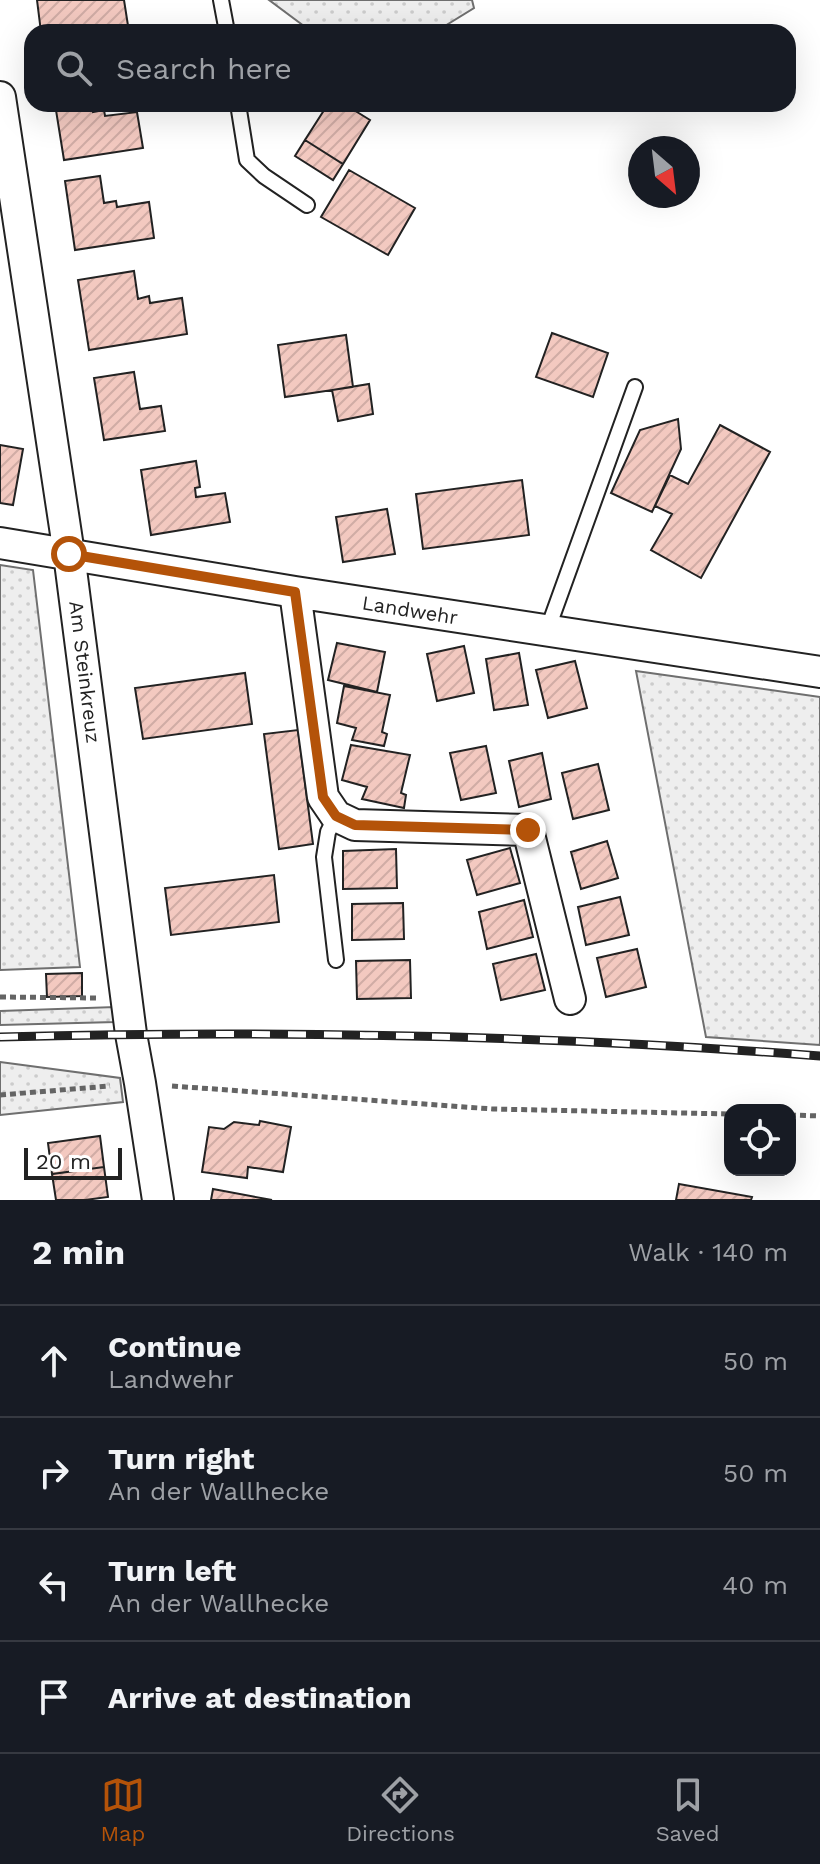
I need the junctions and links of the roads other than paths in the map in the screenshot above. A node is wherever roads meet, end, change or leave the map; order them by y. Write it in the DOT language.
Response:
graph roads {
  1 [pos="221,0"];
  2 [pos="226,24"];
  3 [pos="0,97"];
  4 [pos="239,112"];
  5 [pos="307,205"];
  6 [pos="635,387"];
  7 [pos="0,543"];
  8 [pos="69,554"];
  9 [pos="295,592"];
  10 [pos="547,631"];
  11 [pos="820,672"];
  12 [pos="336,816"];
  13 [pos="336,960"];
  14 [pos="570,999"];
  15 [pos="158,1200"];
  1 -- 2 [label="lane"];
  3 -- 8 [label="street, Am Steinkreuz"];
  4 -- 5 [label="lane"];
  6 -- 10 [label="lane"];
  7 -- 8 [label="street, Landwehr"];
  8 -- 9 [label="street, Landwehr"];
  8 -- 15 [label="street, Am Steinkreuz"];
  9 -- 10 [label="street, Landwehr"];
  9 -- 12 [label="street"];
  10 -- 11 [label="street, Landwehr"];
  12 -- 13 [label="lane"];
  12 -- 14 [label="street"];
}
